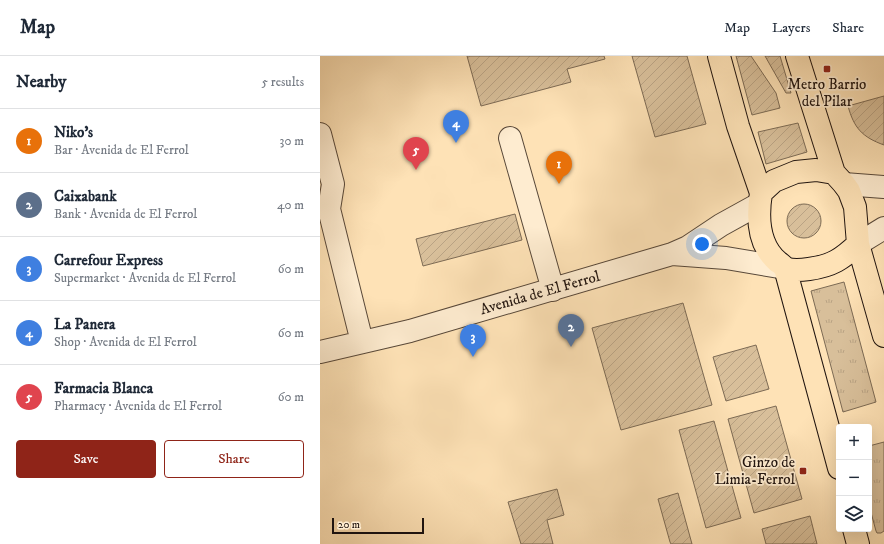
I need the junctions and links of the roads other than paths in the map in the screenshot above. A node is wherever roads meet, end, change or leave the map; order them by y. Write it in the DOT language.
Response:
graph roads {
  1 [pos="719,56"];
  2 [pos="797,56"];
  3 [pos="320,134"];
  4 [pos="510,138"];
  5 [pos="839,178"];
  6 [pos="884,188"];
  7 [pos="760,199"];
  8 [pos="324,204"];
  9 [pos="884,228"];
  10 [pos="858,244"];
  11 [pos="672,254"];
  12 [pos="785,268"];
  13 [pos="553,290"];
  14 [pos="884,336"];
  15 [pos="362,342"];
  16 [pos="320,352"];
  17 [pos="837,460"];
  18 [pos="855,532"];
  19 [pos="858,544"];
  1 -- 7 [label="main road"];
  2 -- 5 [label="main road"];
  3 -- 8 [label="street"];
  4 -- 13 [label="street"];
  5 -- 6 [label="street"];
  5 -- 7 [label="main road"];
  5 -- 10 [label="main road"];
  7 -- 11 [label="street, Avenida de El Ferrol"];
  7 -- 12 [label="main road"];
  8 -- 15 [label="street"];
  9 -- 10 [label="street"];
  10 -- 12 [label="main road"];
  10 -- 14 [label="main road"];
  11 -- 12 [label="street, Avenida de El Ferrol"];
  11 -- 13 [label="street, Avenida de El Ferrol"];
  12 -- 17 [label="main road"];
  13 -- 15 [label="street, Avenida de El Ferrol"];
  15 -- 16 [label="street, Avenida de El Ferrol"];
  18 -- 19 [label="main road"];
}
